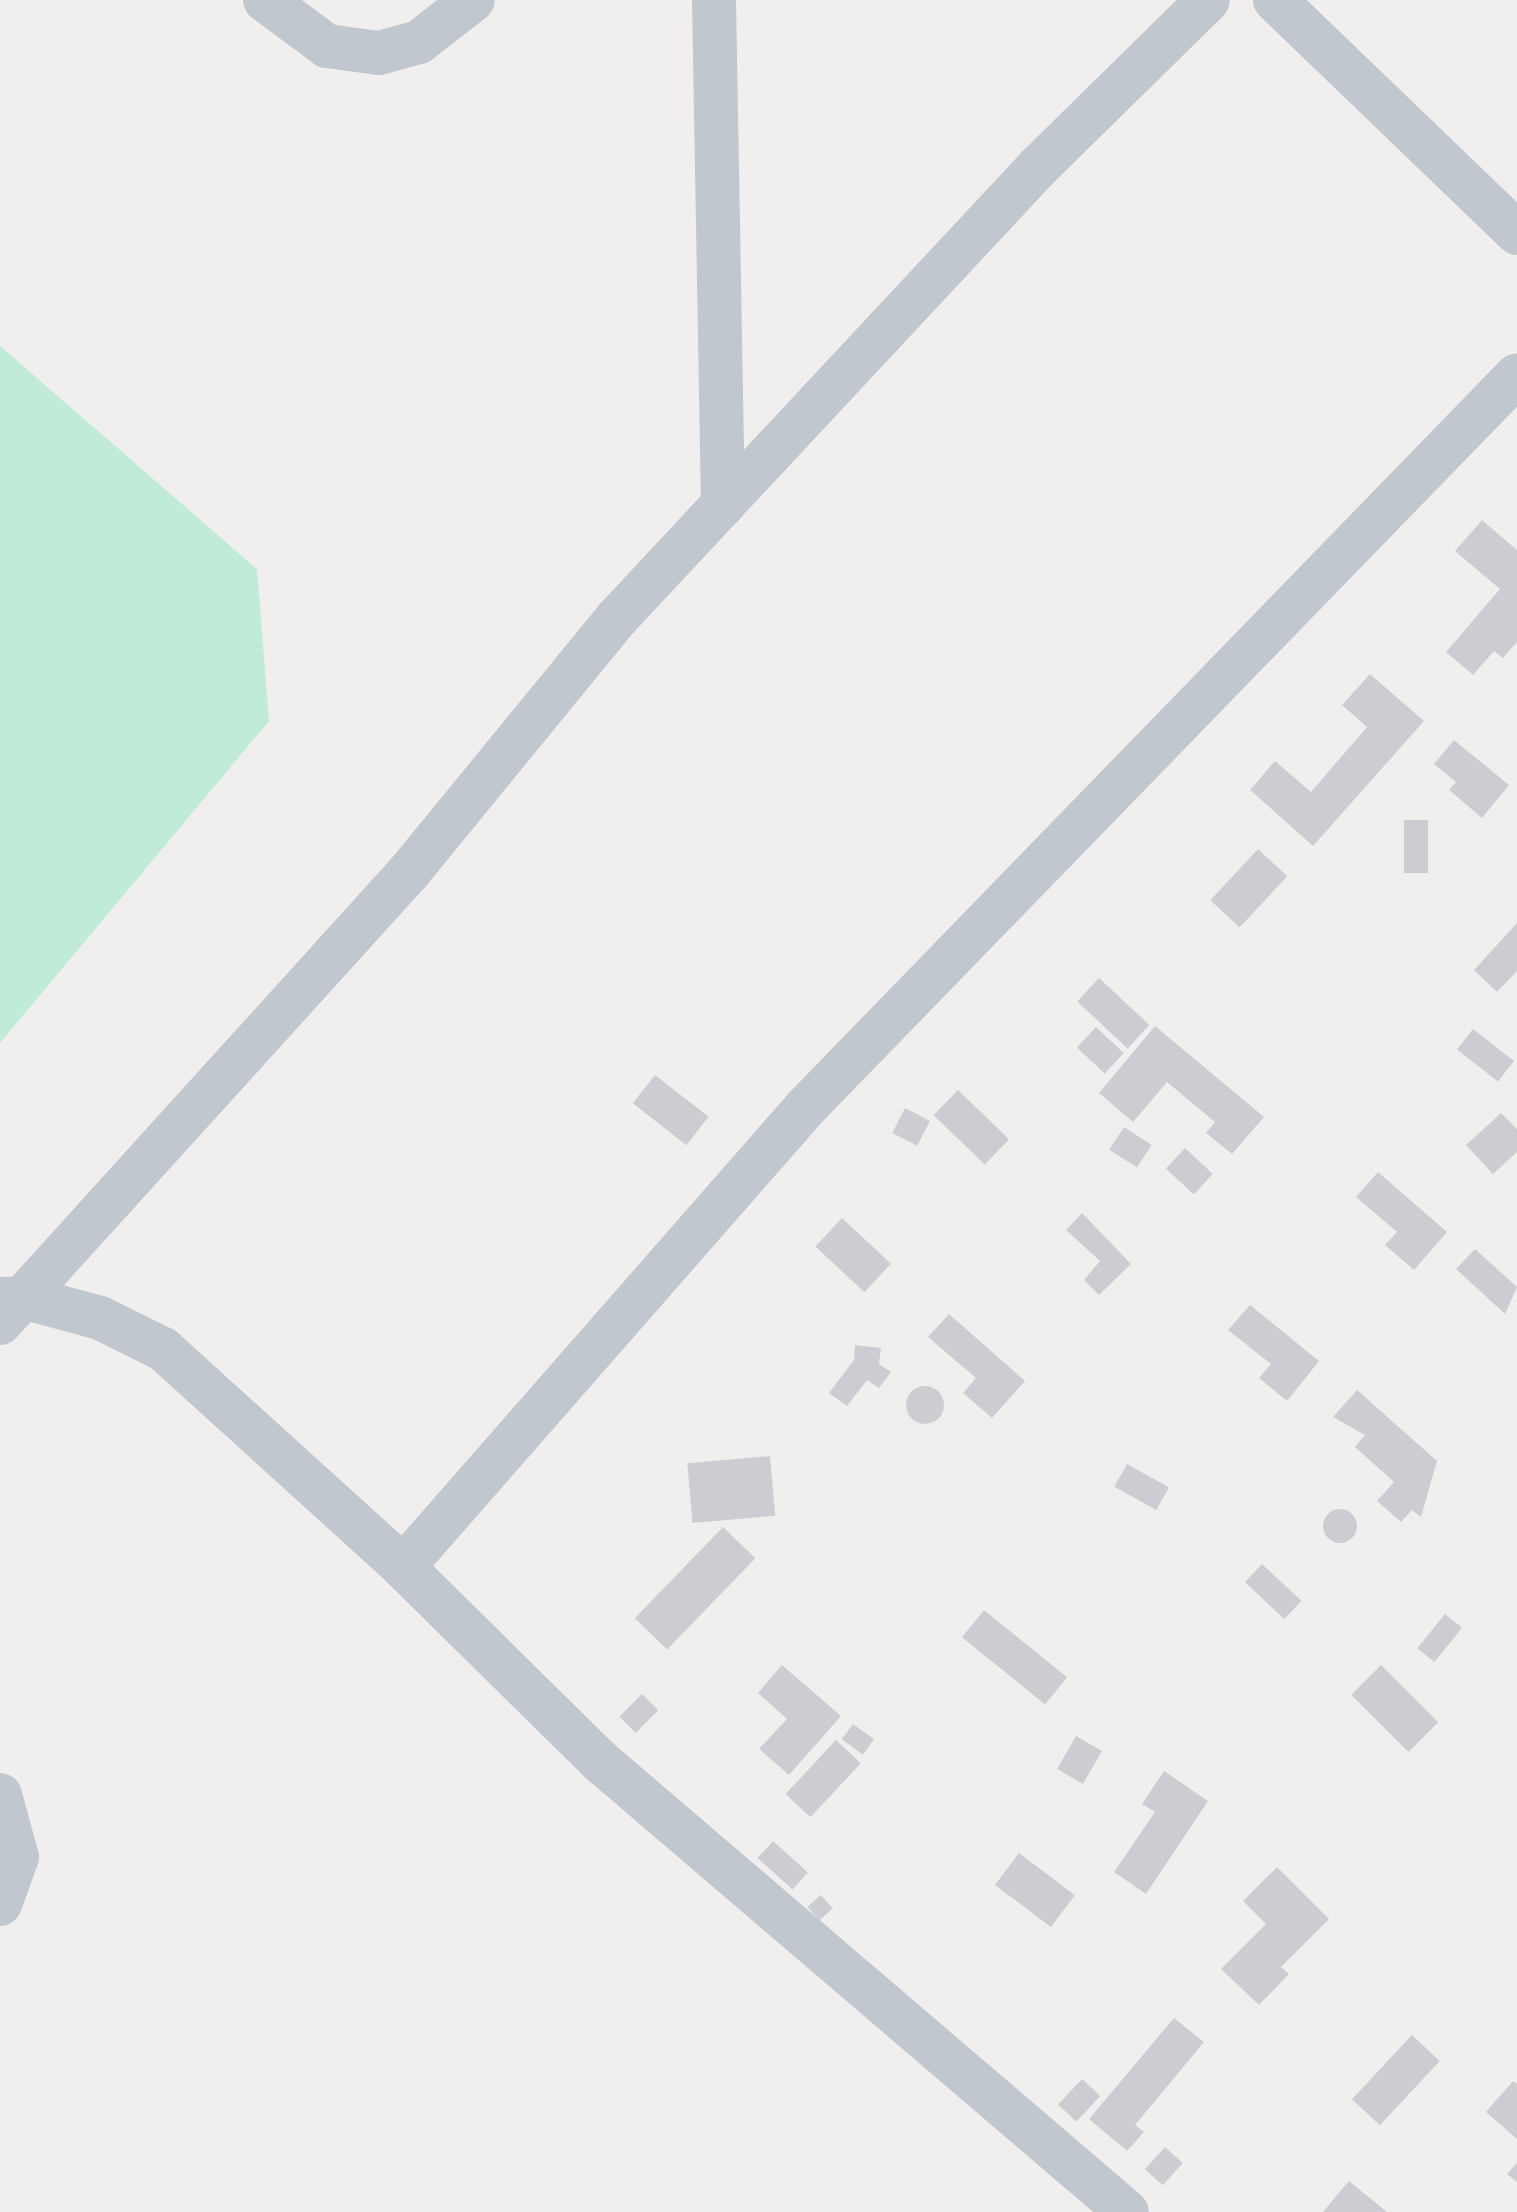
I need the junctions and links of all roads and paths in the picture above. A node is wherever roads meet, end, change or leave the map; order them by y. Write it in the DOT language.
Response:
graph roads {
  1 [pos="265,0"];
  2 [pos="473,0"];
  3 [pos="714,0"];
  4 [pos="1208,0"];
  5 [pos="1275,0"];
  6 [pos="1517,233"];
  7 [pos="1517,375"];
  8 [pos="723,505"];
  9 [pos="9,1307"];
  10 [pos="403,1567"];
  11 [pos="0,1795"];
  12 [pos="0,1904"];
  13 [pos="1127,2212"];
  1 -- 2 [label="street"];
  3 -- 8 [label="street"];
  4 -- 8 [label="street"];
  5 -- 6 [label="street"];
  7 -- 10 [label="street"];
  8 -- 9 [label="street"];
  9 -- 10 [label="street"];
  10 -- 13 [label="street"];
  11 -- 12 [label="street"];
}
